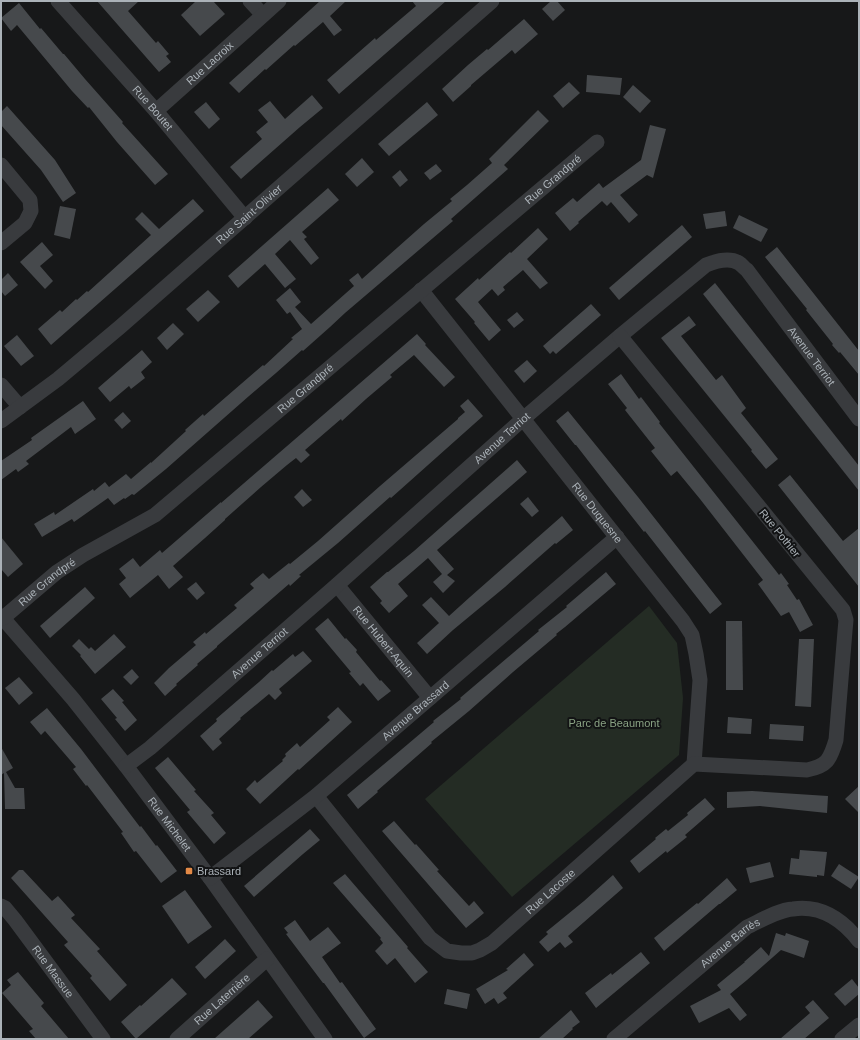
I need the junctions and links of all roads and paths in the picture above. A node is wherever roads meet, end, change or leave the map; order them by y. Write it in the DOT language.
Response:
graph roads {
  1 [pos="58,1"];
  2 [pos="250,1"];
  3 [pos="279,1"];
  4 [pos="492,1"];
  5 [pos="263,15"];
  6 [pos="156,111"];
  7 [pos="597,142"];
  8 [pos="1,165"];
  9 [pos="245,218"];
  10 [pos="1,243"];
  11 [pos="421,290"];
  12 [pos="620,336"];
  13 [pos="1,385"];
  14 [pos="20,407"];
  15 [pos="523,419"];
  16 [pos="859,419"];
  17 [pos="1,421"];
  18 [pos="616,537"];
  19 [pos="337,585"];
  20 [pos="2,617"];
  21 [pos="852,632"];
  22 [pos="430,698"];
  23 [pos="694,764"];
  24 [pos="126,766"];
  25 [pos="316,796"];
  26 [pos="210,878"];
  27 [pos="1,906"];
  28 [pos="859,941"];
  29 [pos="267,959"];
  30 [pos="859,1025"];
  31 [pos="103,1039"];
  32 [pos="177,1039"];
  33 [pos="325,1039"];
  34 [pos="614,1039"];
  35 [pos="842,1039"];
  1 -- 6 [label="street, Rue Boutet"];
  2 -- 5 [label="street"];
  3 -- 5 [label="street, Rue Lacroix"];
  4 -- 9 [label="street, Rue Saint-Olivier"];
  5 -- 6 [label="street, Rue Lacroix"];
  6 -- 9 [label="street, Rue Boutet"];
  7 -- 11 [label="street, Rue Grandpré"];
  8 -- 10 [label="street"];
  9 -- 14 [label="street, Rue Saint-Olivier"];
  11 -- 15 [label="street, Rue Duquesne"];
  11 -- 20 [label="street, Rue Grandpré"];
  12 -- 15 [label="street, Avenue Terriot"];
  12 -- 16 [label="street, Avenue Terriot"];
  12 -- 21 [label="street, Rue Pothier"];
  13 -- 14 [label="street"];
  14 -- 17 [label="street, Rue Saint-Olivier"];
  15 -- 18 [label="street, Rue Duquesne"];
  15 -- 19 [label="street, Avenue Terriot"];
  18 -- 22 [label="street, Avenue Brassard"];
  18 -- 23 [label="street, Rue Duquesne"];
  19 -- 22 [label="street, Rue Hubert-Aquin"];
  19 -- 24 [label="street, Avenue Terriot"];
  20 -- 24 [label="street, Rue Michelet"];
  21 -- 23 [label="street, Rue Pothier"];
  22 -- 25 [label="street, Avenue Brassard"];
  23 -- 25 [label="street, Rue Lacoste"];
  24 -- 26 [label="street, Rue Michelet"];
  25 -- 26 [label="street, Avenue Brassard"];
  26 -- 29 [label="street, Rue Michelet"];
  27 -- 31 [label="street, Rue Massue"];
  28 -- 34 [label="street, Avenue Barrès"];
  29 -- 32 [label="street, Rue Laterrière"];
  29 -- 33 [label="street, Rue Michelet"];
  30 -- 35 [label="street"];
}
